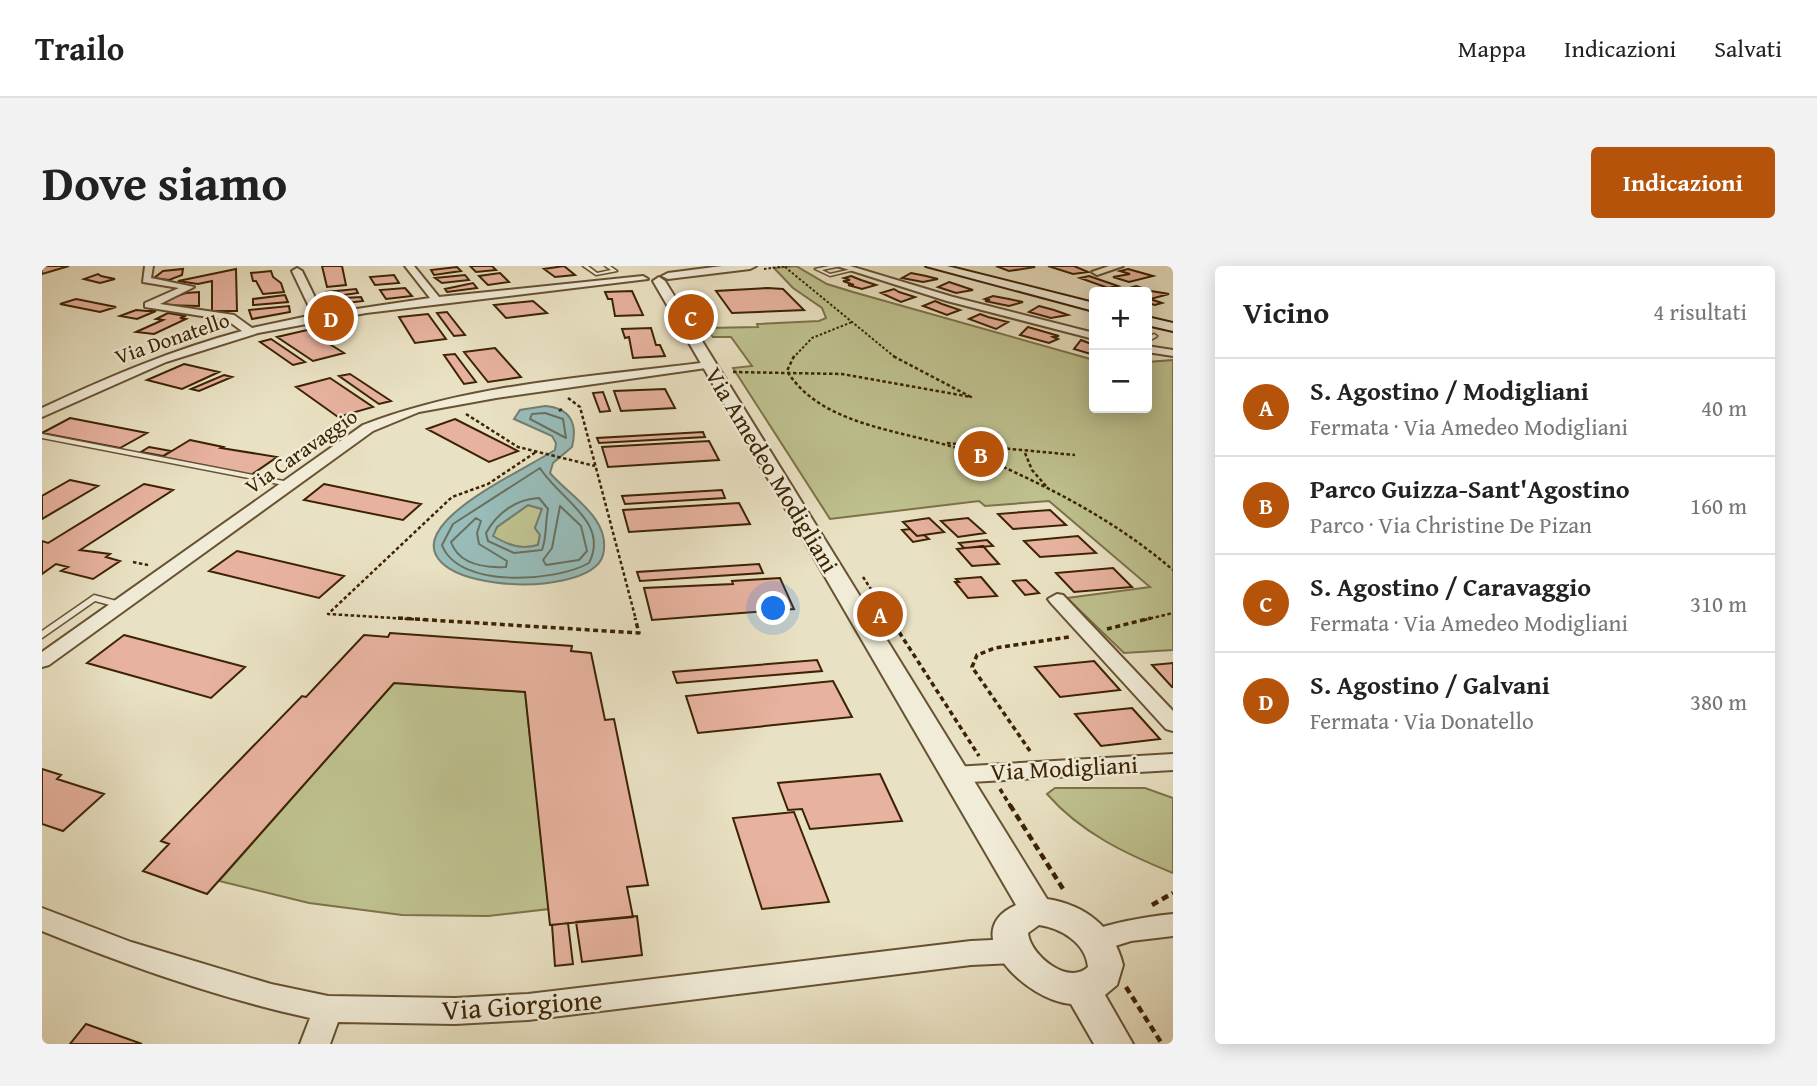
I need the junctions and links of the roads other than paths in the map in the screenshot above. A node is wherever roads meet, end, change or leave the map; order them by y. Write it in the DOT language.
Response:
graph roads {
  1 [pos="149,266"];
  2 [pos="409,266"];
  3 [pos="585,266"];
  4 [pos="607,266"];
  5 [pos="840,266"];
  6 [pos="932,266"];
  7 [pos="1119,266"];
  8 [pos="751,268"];
  9 [pos="852,270"];
  10 [pos="297,271"];
  11 [pos="1097,272"];
  12 [pos="651,276"];
  13 [pos="438,302"];
  14 [pos="1089,306"];
  15 [pos="320,318"];
  16 [pos="1152,322"];
  17 [pos="1173,327"];
  18 [pos="251,332"];
  19 [pos="1089,335"];
  20 [pos="1152,350"];
  21 [pos="1173,353"];
  22 [pos="722,367"];
  23 [pos="42,413"];
  24 [pos="42,436"];
  25 [pos="289,484"];
  26 [pos="1057,599"];
  27 [pos="121,605"];
  28 [pos="42,635"];
  29 [pos="42,661"];
  30 [pos="1173,724"];
  31 [pos="1173,762"];
  32 [pos="954,775"];
  33 [pos="1037,911"];
  34 [pos="42,919"];
  35 [pos="1173,925"];
  36 [pos="1096,940"];
  37 [pos="1014,951"];
  38 [pos="1080,988"];
  39 [pos="328,1009"];
  40 [pos="315,1044"];
  41 [pos="1114,1044"];
  1 -- 18 [label="street"];
  2 -- 13 [label="street"];
  3 -- 4 [label="lane"];
  5 -- 9 [label="street"];
  5 -- 9 [label="lane"];
  6 -- 14 [label="main road"];
  7 -- 11 [label="street"];
  8 -- 12 [label="street"];
  9 -- 19 [label="street"];
  10 -- 15 [label="street"];
  12 -- 13 [label="street, Via Donatello"];
  12 -- 22 [label="street, Via Amedeo Modigliani"];
  13 -- 15 [label="street, Via Donatello"];
  15 -- 18 [label="street, Via Donatello"];
  16 -- 17 [label="main road"];
  18 -- 23 [label="street, Via Donatello"];
  20 -- 21 [label="street"];
  22 -- 25 [label="street, Via Caravaggio"];
  22 -- 32 [label="street, Via Amedeo Modigliani"];
  24 -- 25 [label="lane"];
  25 -- 27 [label="street, Via Caravaggio"];
  26 -- 30 [label="street"];
  27 -- 28 [label="lane"];
  27 -- 29 [label="street, Via Caravaggio"];
  31 -- 32 [label="street, Via Modigliani"];
  32 -- 33 [label="street, Via Amedeo Modigliani"];
  33 -- 36 [label="street"];
  33 -- 37 [label="street"];
  34 -- 39 [label="street, Via Giorgione"];
  35 -- 36 [label="street"];
  36 -- 38 [label="street"];
  37 -- 38 [label="street"];
  37 -- 39 [label="street, Via Giorgione"];
  38 -- 41 [label="street"];
  39 -- 40 [label="street"];
}
